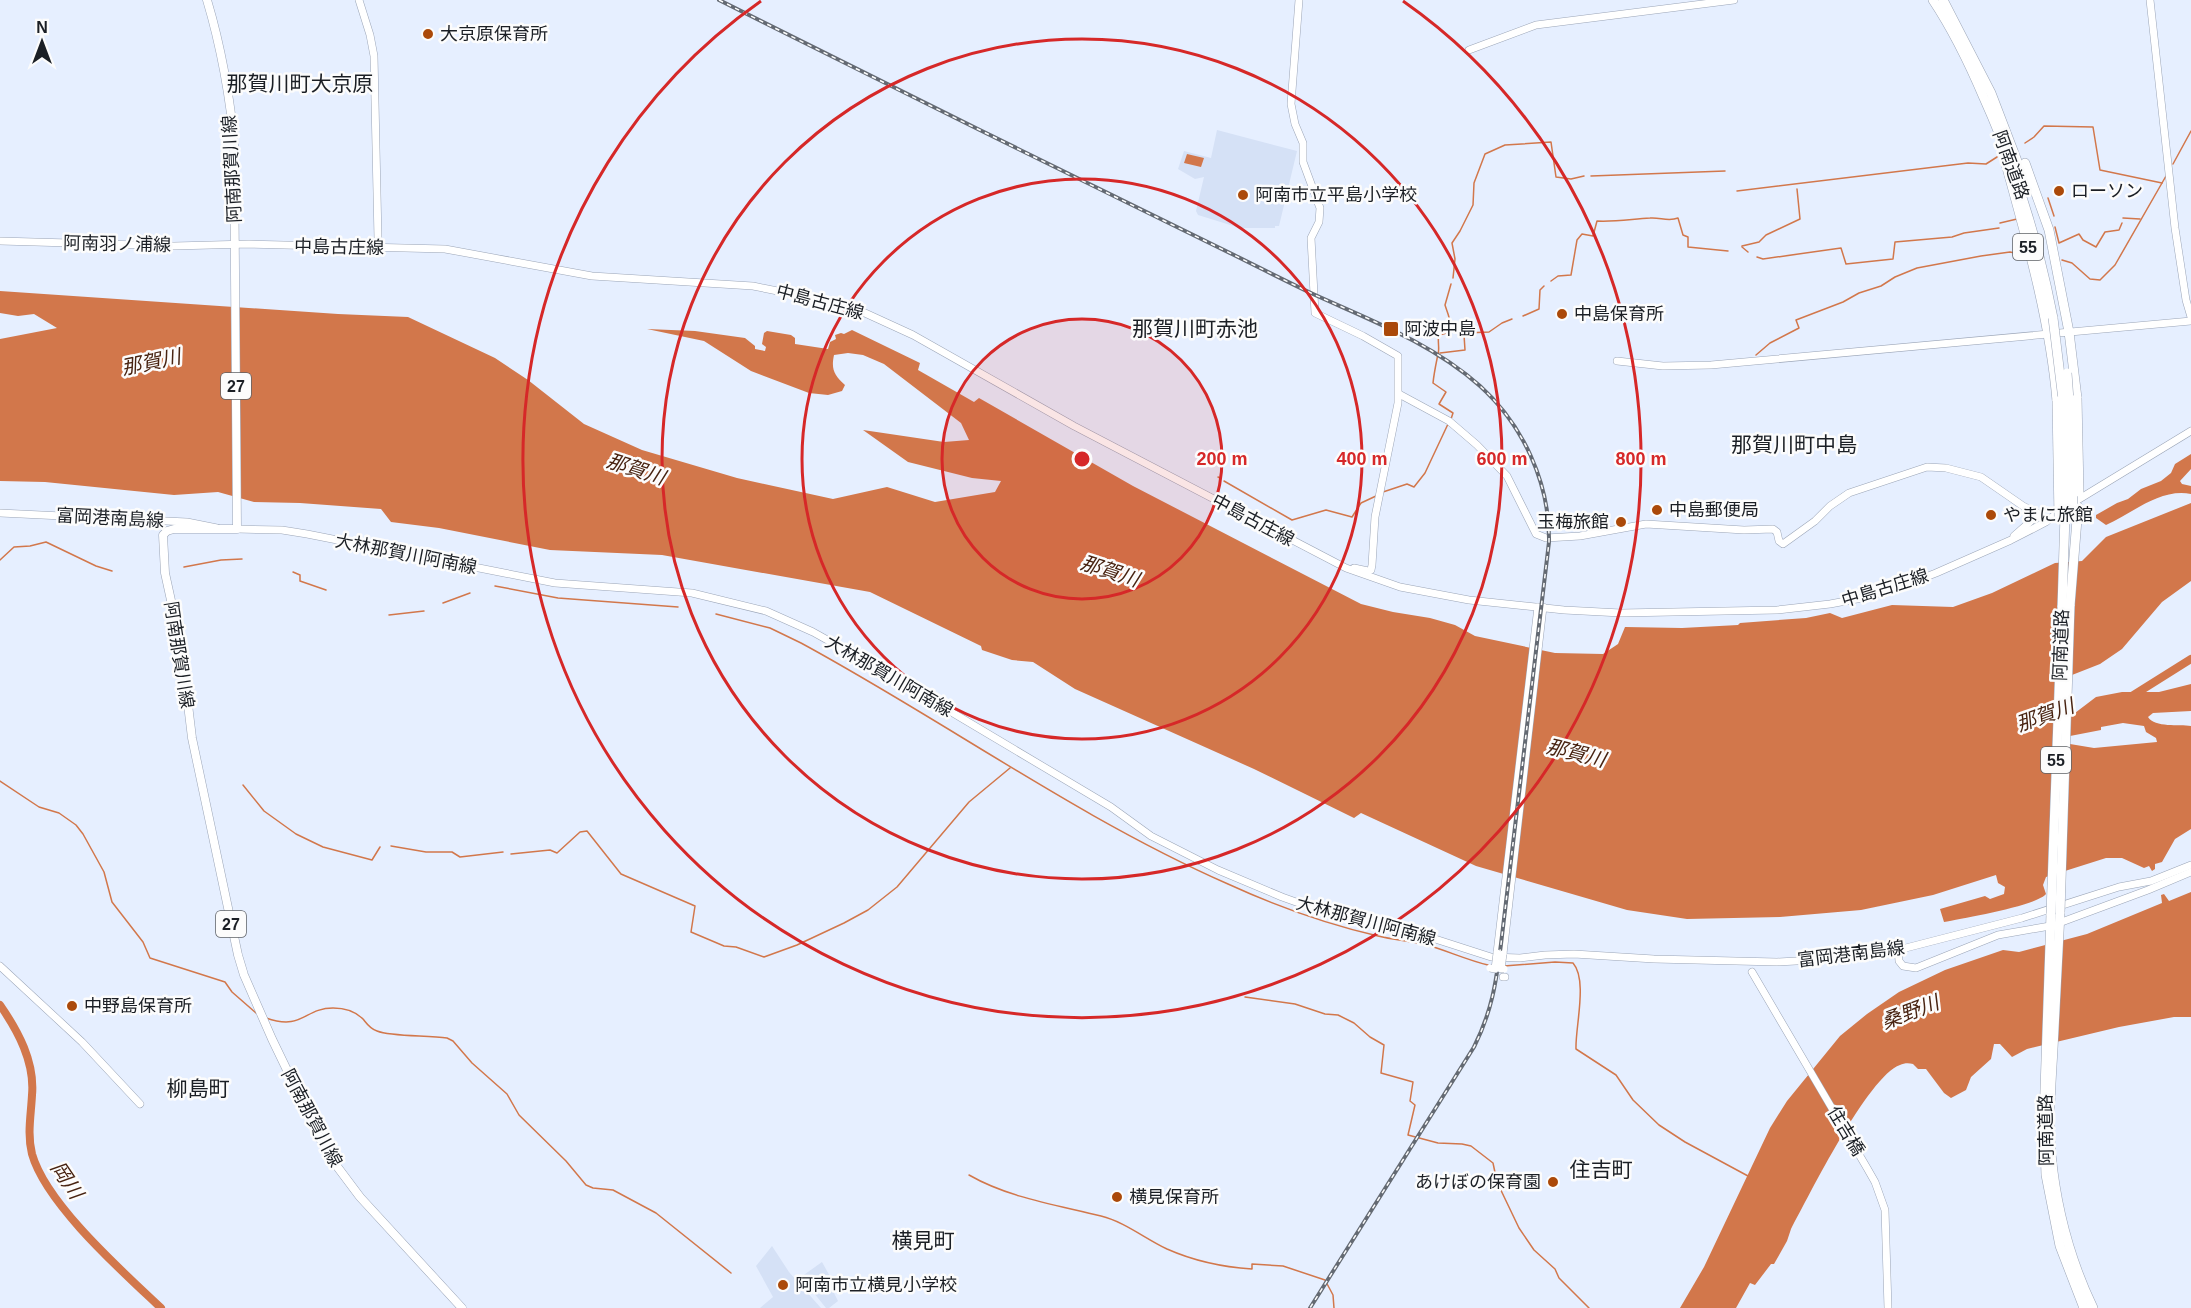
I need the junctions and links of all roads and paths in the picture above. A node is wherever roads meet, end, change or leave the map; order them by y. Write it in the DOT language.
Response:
graph roads {
  1 [pos="207,0"];
  2 [pos="359,0"];
  3 [pos="1299,0"];
  4 [pos="1734,0"];
  5 [pos="1933,0"];
  6 [pos="1943,0"];
  7 [pos="2150,0"];
  8 [pos="1469,50"];
  9 [pos="1987,95"];
  10 [pos="378,239"];
  11 [pos="0,241"];
  12 [pos="235,246"];
  13 [pos="2191,317"];
  14 [pos="2191,321"];
  15 [pos="2069,332"];
  16 [pos="2049,334"];
  17 [pos="1617,362"];
  18 [pos="1399,394"];
  19 [pos="2191,431"];
  20 [pos="0,513"];
  21 [pos="237,526"];
  22 [pos="219,529"];
  23 [pos="2011,540"];
  24 [pos="1346,568"];
  25 [pos="2066,607"];
  26 [pos="1540,608"];
  27 [pos="2191,865"];
  28 [pos="2191,872"];
  29 [pos="2055,924"];
  30 [pos="1501,947"];
  31 [pos="1898,950"];
  32 [pos="1742,961"];
  33 [pos="1759,961"];
  34 [pos="0,966"];
  35 [pos="1490,970"];
  36 [pos="1752,972"];
  37 [pos="1504,974"];
  38 [pos="140,1104"];
  39 [pos="2047,1119"];
  40 [pos="462,1308"];
  41 [pos="1888,1308"];
  42 [pos="2084,1308"];
  43 [pos="2093,1308"];
  1 -- 12 [label="main road, 阿南那賀川線 / 27"];
  2 -- 10 [label="main road"];
  3 -- 18 [label="main road"];
  4 -- 8 [label="main road"];
  5 -- 9 [label="highway, 阿南道路 / 55"];
  6 -- 9 [label="highway, 阿南道路 / 55"];
  7 -- 13 [label="main road"];
  9 -- 15 [label="highway, 55"];
  9 -- 16 [label="highway, 55"];
  9 -- 25 [label="highway, 阿南道路 / 55, bridge"];
  11 -- 12 [label="main road, 阿南羽ノ浦線"];
  12 -- 21 [label="main road, 阿南那賀川線 / 27"];
  12 -- 24 [label="main road, 中島古庄線"];
  14 -- 15 [label="main road"];
  15 -- 16 [label="main road"];
  15 -- 25 [label="highway, 55, bridge"];
  16 -- 17 [label="main road"];
  16 -- 25 [label="highway, 55, bridge"];
  18 -- 23 [label="main road"];
  18 -- 24 [label="main road"];
  19 -- 23 [label="main road, 中島古庄線"];
  20 -- 22 [label="main road, 富岡港南島線"];
  21 -- 22 [label="main road, 阿南那賀川線 / 27"];
  21 -- 30 [label="main road, 大林那賀川阿南線"];
  22 -- 40 [label="main road, 阿南那賀川線 / 27"];
  23 -- 26 [label="main road, 中島古庄線"];
  24 -- 26 [label="main road"];
  25 -- 29 [label="highway, 阿南道路 / 55, bridge"];
  26 -- 30 [label="main road"];
  27 -- 31 [label="main road, 富岡港南島線"];
  28 -- 29 [label="main road"];
  29 -- 31 [label="main road"];
  29 -- 39 [label="highway, 阿南道路 / 55"];
  30 -- 32 [label="main road, 富岡港南島線"];
  30 -- 35 [label="main road, bridge"];
  30 -- 37 [label="main road, bridge"];
  31 -- 33 [label="main road, 富岡港南島線"];
  32 -- 33 [label="main road, 富岡港南島線"];
  32 -- 36 [label="main road, 住吉橋"];
  33 -- 36 [label="main road"];
  34 -- 38 [label="main road"];
  36 -- 41 [label="main road, 住吉橋"];
  39 -- 42 [label="highway, 阿南道路 / 55"];
  39 -- 43 [label="highway, 阿南道路 / 55"];
}
